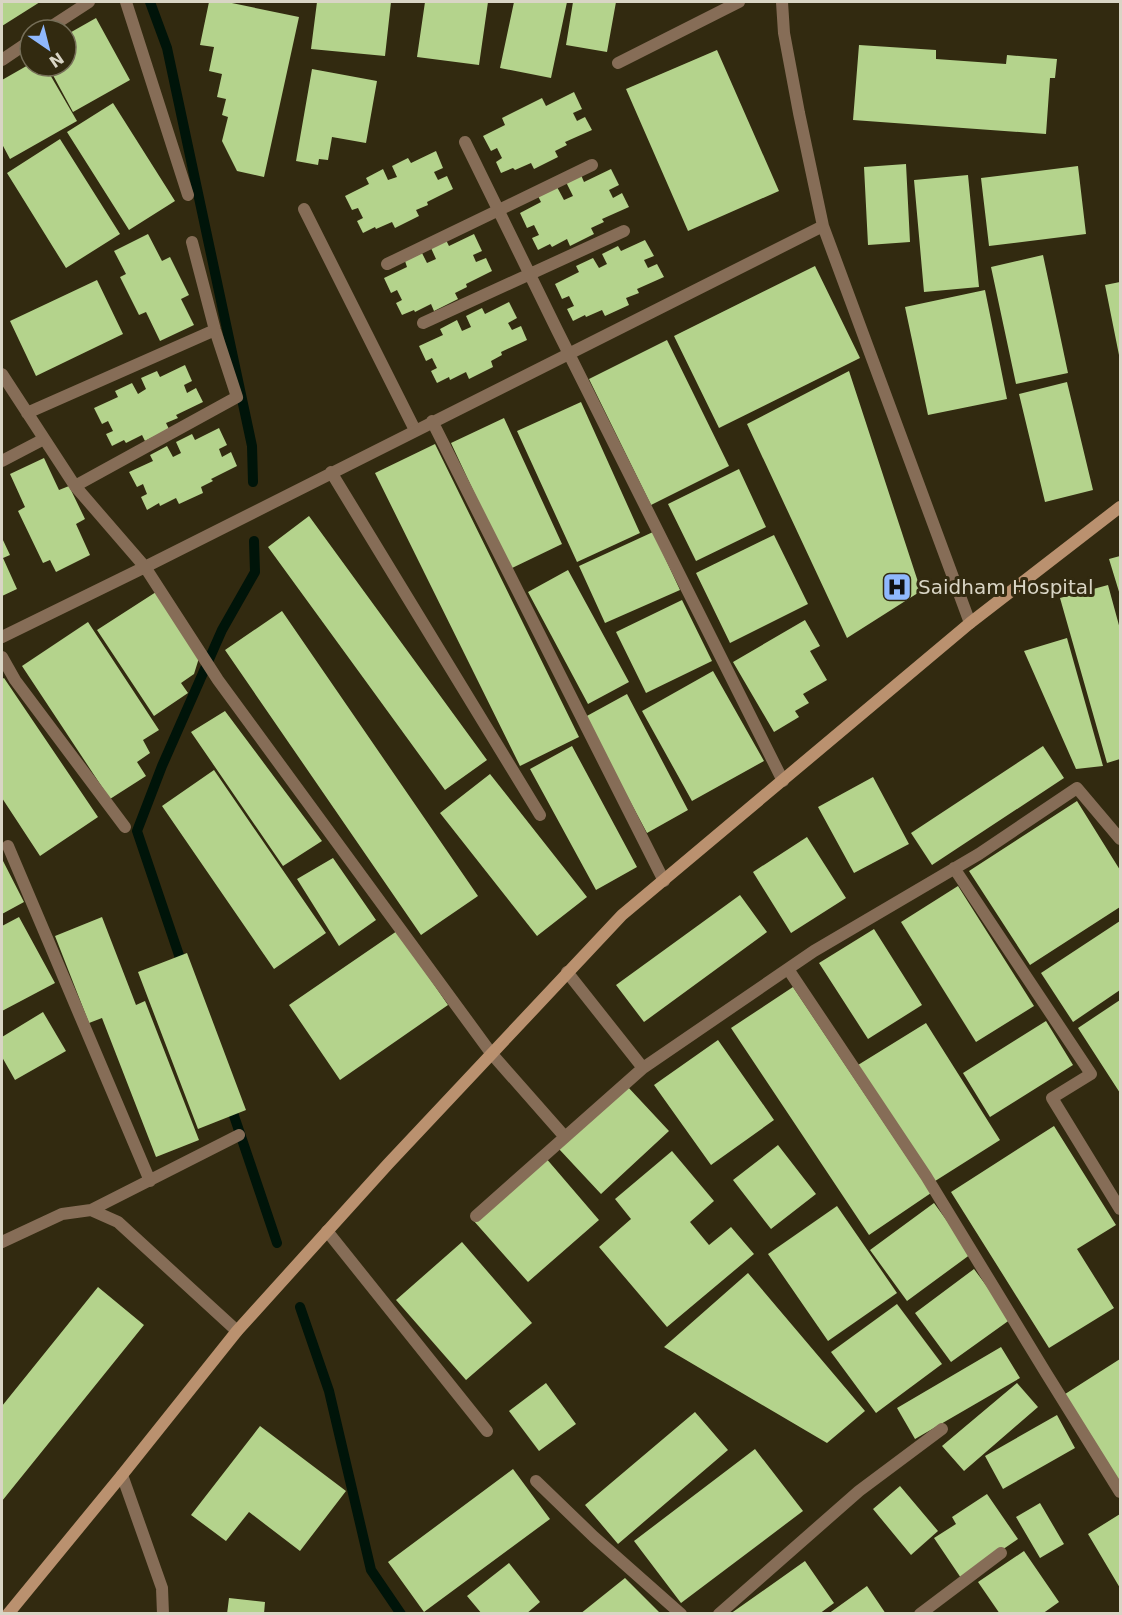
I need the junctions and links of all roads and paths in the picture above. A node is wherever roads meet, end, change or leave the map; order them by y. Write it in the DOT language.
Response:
graph roads {
  1 [pos="89,2"];
  2 [pos="126,2"];
  3 [pos="739,2"];
  4 [pos="782,2"];
  5 [pos="64,18"];
  6 [pos="18,49"];
  7 [pos="2,60"];
  8 [pos="618,63"];
  9 [pos="465,142"];
  10 [pos="592,165"];
  11 [pos="188,195"];
  12 [pos="304,209"];
  13 [pos="499,211"];
  14 [pos="823,226"];
  15 [pos="624,231"];
  16 [pos="192,242"];
  17 [pos="387,264"];
  18 [pos="529,274"];
  19 [pos="423,323"];
  20 [pos="216,330"];
  21 [pos="568,353"];
  22 [pos="2,374"];
  23 [pos="27,413"];
  24 [pos="432,422"];
  25 [pos="415,430"];
  26 [pos="44,439"];
  27 [pos="2,460"];
  28 [pos="332,472"];
  29 [pos="75,486"];
  30 [pos="1120,507"];
  31 [pos="145,567"];
  32 [pos="970,623"];
  33 [pos="2,637"];
  34 [pos="2,657"];
  35 [pos="783,781"];
  36 [pos="540,815"];
  37 [pos="125,827"];
  38 [pos="1120,839"];
  39 [pos="8,846"];
  40 [pos="954,868"];
  41 [pos="663,881"];
  42 [pos="788,969"];
  43 [pos="567,972"];
  44 [pos="491,1053"];
  45 [pos="643,1068"];
  46 [pos="239,1135"];
  47 [pos="565,1137"];
  48 [pos="150,1181"];
  49 [pos="1120,1209"];
  50 [pos="91,1210"];
  51 [pos="476,1216"];
  52 [pos="327,1231"];
  53 [pos="2,1242"];
  54 [pos="237,1331"];
  55 [pos="942,1429"];
  56 [pos="487,1431"];
  57 [pos="123,1475"];
  58 [pos="536,1481"];
  59 [pos="1120,1492"];
  60 [pos="1001,1553"];
  61 [pos="8,1614"];
  62 [pos="163,1614"];
  63 [pos="681,1614"];
  64 [pos="719,1614"];
  65 [pos="920,1614"];
  1 -- 5 [label="street"];
  2 -- 11 [label="street"];
  3 -- 8 [label="street"];
  4 -- 14 [label="street"];
  6 -- 7 [label="street"];
  9 -- 13 [label="street"];
  10 -- 13 [label="street"];
  12 -- 25 [label="street"];
  13 -- 17 [label="street"];
  13 -- 18 [label="street"];
  14 -- 21 [label="street"];
  14 -- 32 [label="street"];
  15 -- 18 [label="street"];
  16 -- 20 [label="street"];
  18 -- 19 [label="street"];
  18 -- 21 [label="street"];
  20 -- 23 [label="street"];
  20 -- 29 [label="street"];
  21 -- 24 [label="street"];
  21 -- 35 [label="street"];
  22 -- 23 [label="street"];
  23 -- 26 [label="street"];
  24 -- 25 [label="street"];
  24 -- 41 [label="street"];
  25 -- 28 [label="street"];
  26 -- 27 [label="street"];
  26 -- 29 [label="street"];
  28 -- 31 [label="street"];
  28 -- 36 [label="street"];
  29 -- 31 [label="street"];
  30 -- 32 [label="street"];
  31 -- 33 [label="street"];
  31 -- 44 [label="street"];
  32 -- 35 [label="street"];
  34 -- 37 [label="street"];
  35 -- 41 [label="street"];
  38 -- 40 [label="street"];
  39 -- 48 [label="street"];
  40 -- 42 [label="street"];
  40 -- 49 [label="street"];
  41 -- 43 [label="street"];
  42 -- 45 [label="street"];
  42 -- 59 [label="street"];
  43 -- 44 [label="street"];
  43 -- 45 [label="street"];
  44 -- 47 [label="street"];
  44 -- 52 [label="street"];
  45 -- 47 [label="street"];
  46 -- 48 [label="street"];
  47 -- 51 [label="street"];
  48 -- 50 [label="street"];
  50 -- 53 [label="street"];
  50 -- 54 [label="street"];
  52 -- 54 [label="street"];
  52 -- 56 [label="street"];
  54 -- 57 [label="street"];
  55 -- 64 [label="street"];
  57 -- 61 [label="street"];
  57 -- 62 [label="street"];
  58 -- 63 [label="street"];
  60 -- 65 [label="street"];
}
